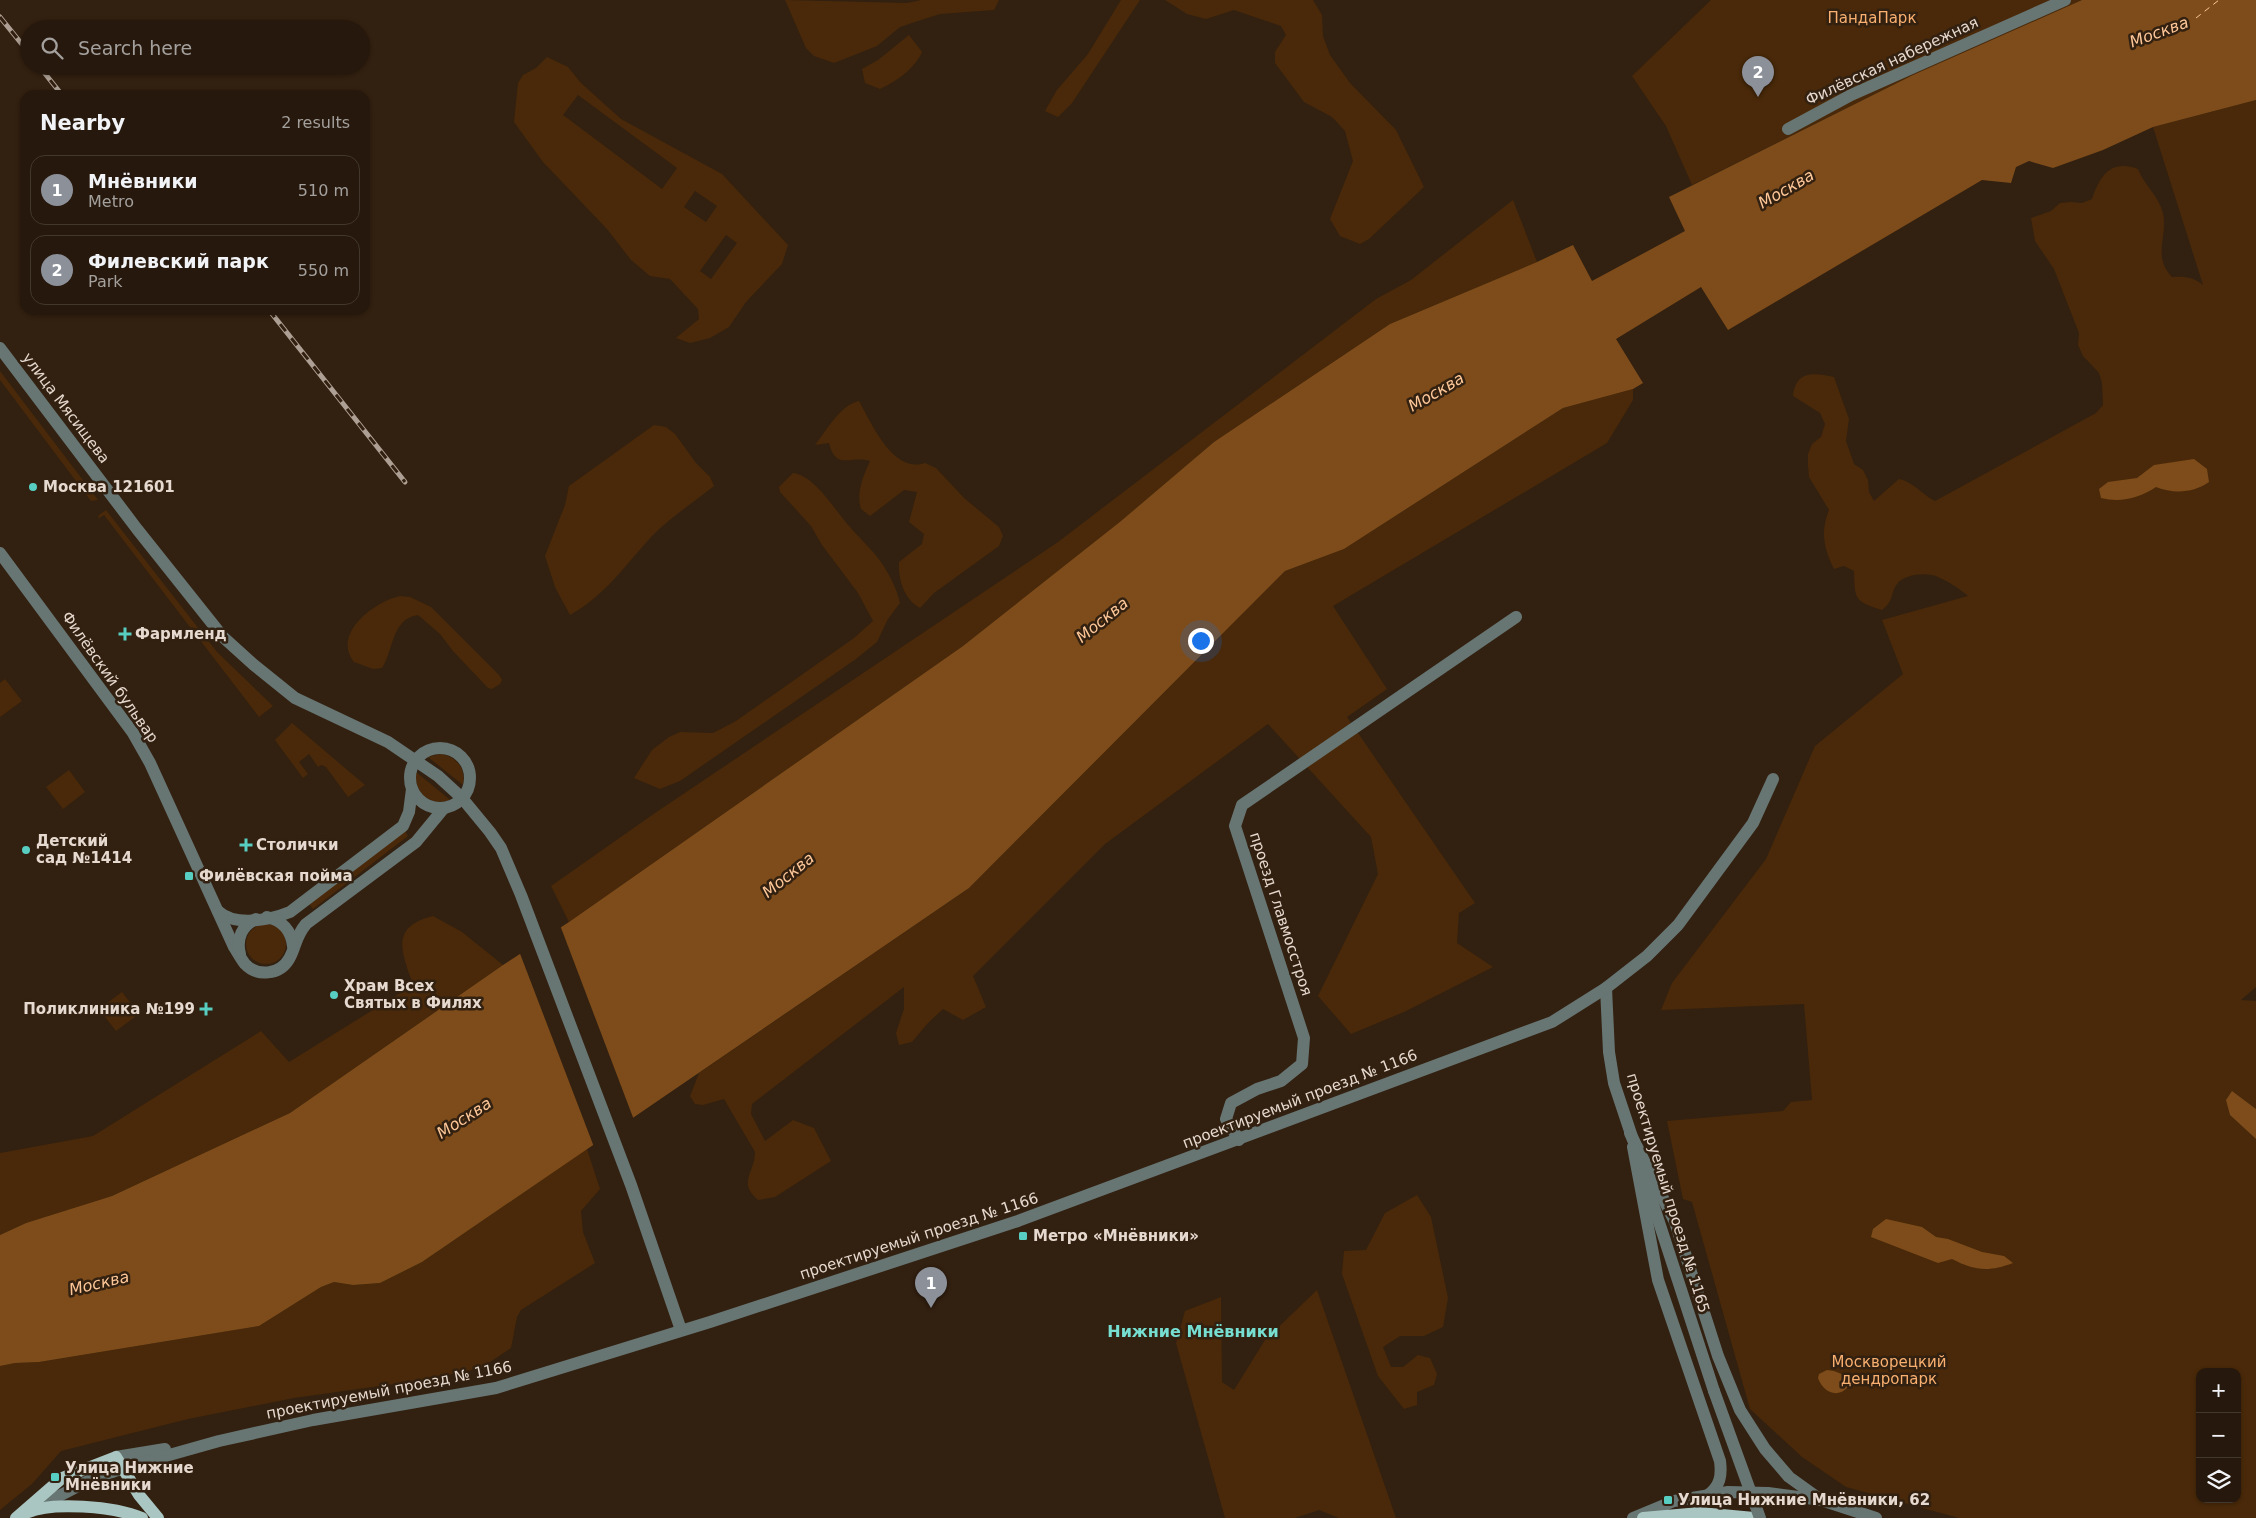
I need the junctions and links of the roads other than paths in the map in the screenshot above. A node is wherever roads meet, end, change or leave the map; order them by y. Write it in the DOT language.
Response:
graph roads {
  1 [pos="2065,0"];
  2 [pos="1788,129"];
  3 [pos="0,348"];
  4 [pos="0,553"];
  5 [pos="1516,617"];
  6 [pos="416,760"];
  7 [pos="1773,779"];
  8 [pos="412,789"];
  9 [pos="462,798"];
  10 [pos="444,808"];
  11 [pos="216,909"];
  12 [pos="263,918"];
  13 [pos="293,946"];
  14 [pos="241,958"];
  15 [pos="1606,988"];
  16 [pos="1630,1133"];
  17 [pos="1239,1140"];
  18 [pos="681,1330"];
  19 [pos="219,1441"];
  20 [pos="116,1456"];
  21 [pos="123,1468"];
  22 [pos="1708,1495"];
  23 [pos="1821,1500"];
  24 [pos="32,1510"];
  25 [pos="17,1518"];
  26 [pos="142,1518"];
  27 [pos="158,1518"];
  28 [pos="1633,1518"];
  29 [pos="1643,1518"];
  30 [pos="1754,1518"];
  31 [pos="1760,1518"];
  32 [pos="1876,1518"];
  1 -- 2 [label="street, Филёвская набережная"];
  3 -- 6 [label="street, улица Мясищева"];
  4 -- 11 [label="street, Филёвский бульвар"];
  5 -- 17 [label="street, проезд Главмосстроя"];
  6 -- 8 [label="street"];
  6 -- 9 [label="street, улица Мясищева"];
  6 -- 9 [label="street"];
  7 -- 15 [label="street"];
  8 -- 10 [label="street"];
  8 -- 12 [label="street"];
  9 -- 10 [label="street"];
  9 -- 18 [label="street, улица Мясищева"];
  10 -- 13 [label="street"];
  11 -- 12 [label="street"];
  11 -- 14 [label="street, Филёвский бульвар"];
  12 -- 13 [label="street"];
  12 -- 14 [label="street"];
  13 -- 14 [label="street"];
  15 -- 16 [label="street, проектируемый проезд № 1165"];
  15 -- 17 [label="street, проектируемый проезд № 1166"];
  16 -- 22 [label="street"];
  16 -- 23 [label="street"];
  16 -- 31 [label="street, проектируемый проезд № 1165, bridge"];
  17 -- 18 [label="street, проектируемый проезд № 1166"];
  18 -- 19 [label="street, проектируемый проезд № 1166"];
  19 -- 20 [label="street, проектируемый проезд № 1166"];
  19 -- 21 [label="street, проектируемый проезд № 1166"];
  20 -- 21 [label="main road"];
  20 -- 25 [label="main road"];
  21 -- 24 [label="street, проектируемый проезд № 1166"];
  21 -- 27 [label="main road"];
  22 -- 23 [label="street"];
  22 -- 28 [label="street"];
  23 -- 32 [label="street"];
  24 -- 25 [label="main road"];
  24 -- 26 [label="main road"];
  29 -- 30 [label="main road"];
}
